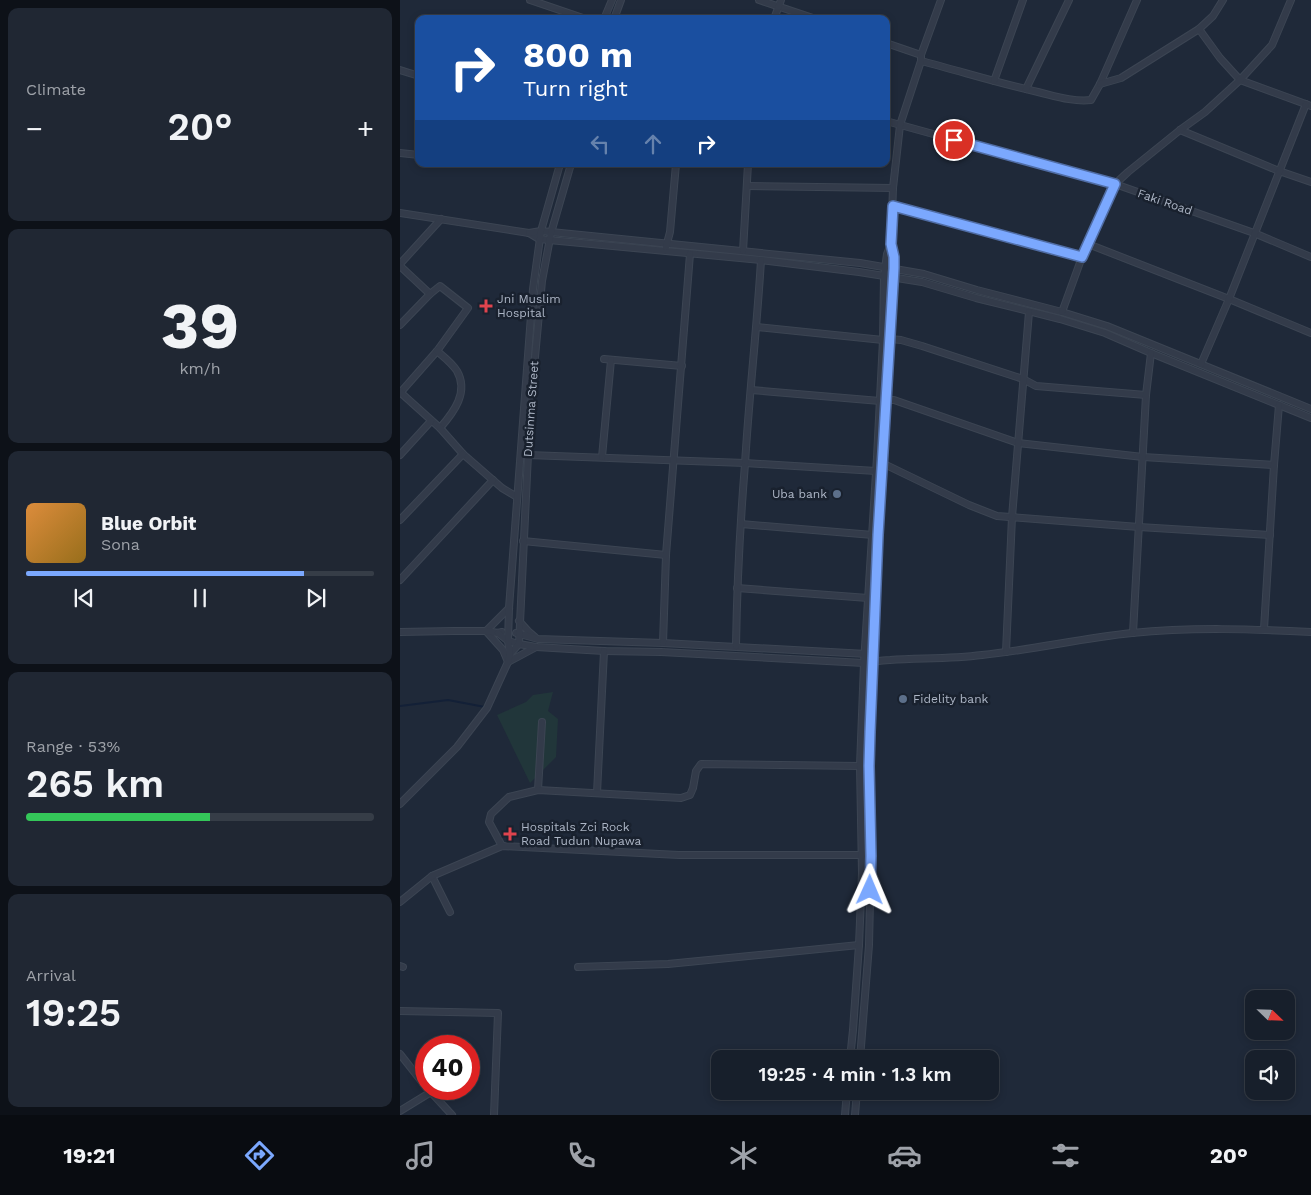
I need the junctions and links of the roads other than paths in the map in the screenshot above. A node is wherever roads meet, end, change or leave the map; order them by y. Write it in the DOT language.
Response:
graph roads {
  1 [pos="530,0"];
  2 [pos="612,0"];
  3 [pos="620,0"];
  4 [pos="759,0"];
  5 [pos="941,0"];
  6 [pos="1023,0"];
  7 [pos="1069,0"];
  8 [pos="1137,0"];
  9 [pos="1223,0"];
  10 [pos="1291,0"];
  11 [pos="780,3"];
  12 [pos="574,15"];
  13 [pos="606,15"];
  14 [pos="615,15"];
  15 [pos="776,15"];
  16 [pos="807,15"];
  17 [pos="1199,29"];
  18 [pos="890,45"];
  19 [pos="921,58"];
  20 [pos="400,70"];
  21 [pos="415,75"];
  22 [pos="1240,80"];
  23 [pos="994,81"];
  24 [pos="1100,84"];
  25 [pos="1026,89"];
  26 [pos="1308,105"];
  27 [pos="890,122"];
  28 [pos="900,125"];
  29 [pos="1180,130"];
  30 [pos="400,153"];
  31 [pos="415,155"];
  32 [pos="559,167"];
  33 [pos="570,167"];
  34 [pos="676,167"];
  35 [pos="748,167"];
  36 [pos="1279,171"];
  37 [pos="1311,182"];
  38 [pos="1115,184"];
  39 [pos="747,186"];
  40 [pos="893,188"];
  41 [pos="893,206"];
  42 [pos="400,213"];
  43 [pos="441,219"];
  44 [pos="540,231"];
  45 [pos="551,232"];
  46 [pos="1254,233"];
  47 [pos="529,234"];
  48 [pos="539,239"];
  49 [pos="549,240"];
  50 [pos="891,244"];
  51 [pos="1088,244"];
  52 [pos="666,248"];
  53 [pos="743,251"];
  54 [pos="690,254"];
  55 [pos="1082,257"];
  56 [pos="1311,257"];
  57 [pos="761,260"];
  58 [pos="400,265"];
  59 [pos="885,267"];
  60 [pos="894,268"];
  61 [pos="884,276"];
  62 [pos="893,277"];
  63 [pos="430,294"];
  64 [pos="1229,299"];
  65 [pos="1029,312"];
  66 [pos="1062,312"];
  67 [pos="400,325"];
  68 [pos="757,327"];
  69 [pos="1311,333"];
  70 [pos="887,339"];
  71 [pos="437,351"];
  72 [pos="1151,353"];
  73 [pos="1201,364"];
  74 [pos="682,366"];
  75 [pos="1236,378"];
  76 [pos="1023,379"];
  77 [pos="1233,386"];
  78 [pos="751,390"];
  79 [pos="400,392"];
  80 [pos="1146,395"];
  81 [pos="883,400"];
  82 [pos="1280,405"];
  83 [pos="1311,409"];
  84 [pos="1311,418"];
  85 [pos="431,421"];
  86 [pos="440,428"];
  87 [pos="1018,443"];
  88 [pos="463,454"];
  89 [pos="528,454"];
  90 [pos="400,455"];
  91 [pos="602,457"];
  92 [pos="1143,457"];
  93 [pos="674,460"];
  94 [pos="745,463"];
  95 [pos="882,463"];
  96 [pos="1274,465"];
  97 [pos="876,471"];
  98 [pos="493,480"];
  99 [pos="517,496"];
  100 [pos="1012,517"];
  101 [pos="400,520"];
  102 [pos="741,524"];
  103 [pos="1139,528"];
  104 [pos="873,535"];
  105 [pos="1270,535"];
  106 [pos="523,541"];
  107 [pos="666,555"];
  108 [pos="400,580"];
  109 [pos="737,588"];
  110 [pos="868,598"];
  111 [pos="509,608"];
  112 [pos="519,621"];
  113 [pos="1264,629"];
  114 [pos="486,631"];
  115 [pos="508,631"];
  116 [pos="400,632"];
  117 [pos="1311,632"];
  118 [pos="498,633"];
  119 [pos="1133,633"];
  120 [pos="519,634"];
  121 [pos="538,639"];
  122 [pos="508,640"];
  123 [pos="663,643"];
  124 [pos="518,644"];
  125 [pos="736,646"];
  126 [pos="536,647"];
  127 [pos="604,651"];
  128 [pos="1006,652"];
  129 [pos="510,654"];
  130 [pos="865,654"];
  131 [pos="873,659"];
  132 [pos="508,662"];
  133 [pos="864,663"];
  134 [pos="542,722"];
  135 [pos="860,766"];
  136 [pos="538,790"];
  137 [pos="597,793"];
  138 [pos="400,804"];
  139 [pos="502,846"];
  140 [pos="861,854"];
  141 [pos="432,876"];
  142 [pos="400,902"];
  143 [pos="450,912"];
  144 [pos="859,945"];
  145 [pos="578,967"];
  146 [pos="400,1011"];
  147 [pos="851,1050"];
  148 [pos="861,1050"];
  149 [pos="400,1054"];
  150 [pos="415,1073"];
  151 [pos="415,1099"];
  152 [pos="438,1100"];
  153 [pos="846,1100"];
  154 [pos="856,1100"];
  155 [pos="400,1111"];
  156 [pos="452,1115"];
  157 [pos="494,1115"];
  158 [pos="845,1115"];
  159 [pos="855,1115"];
  1 -- 12 [label="street"];
  2 -- 13 [label="street"];
  3 -- 14 [label="street"];
  4 -- 11 [label="street"];
  5 -- 19 [label="street"];
  6 -- 23 [label="street"];
  7 -- 25 [label="street"];
  8 -- 24 [label="street"];
  9 -- 17 [label="street"];
  10 -- 22 [label="street"];
  11 -- 15 [label="street"];
  11 -- 16 [label="street"];
  17 -- 22 [label="street"];
  17 -- 24 [label="street"];
  18 -- 19 [label="street"];
  19 -- 23 [label="street"];
  19 -- 28 [label="street"];
  20 -- 21 [label="street"];
  22 -- 26 [label="street"];
  22 -- 29 [label="street"];
  23 -- 25 [label="street"];
  24 -- 25 [label="street"];
  26 -- 36 [label="street"];
  27 -- 28 [label="street, Faki Road"];
  28 -- 38 [label="street, Faki Road"];
  28 -- 40 [label="street"];
  29 -- 36 [label="street"];
  29 -- 38 [label="street"];
  30 -- 31 [label="street"];
  32 -- 44 [label="street, Dutsinma Street"];
  33 -- 45 [label="street, Dutsinma Street"];
  34 -- 52 [label="street"];
  35 -- 39 [label="street"];
  36 -- 37 [label="street"];
  36 -- 46 [label="street"];
  38 -- 46 [label="street, Faki Road"];
  38 -- 51 [label="street"];
  39 -- 40 [label="street"];
  39 -- 53 [label="street"];
  40 -- 41 [label="street"];
  41 -- 50 [label="street"];
  41 -- 55 [label="street"];
  42 -- 43 [label="street"];
  43 -- 47 [label="street"];
  43 -- 58 [label="street"];
  44 -- 45 [label="street"];
  44 -- 47 [label="street"];
  44 -- 48 [label="street, Dutsinma Street"];
  45 -- 49 [label="street, Dutsinma Street"];
  45 -- 52 [label="street"];
  46 -- 56 [label="street, Faki Road"];
  46 -- 64 [label="street"];
  47 -- 48 [label="street"];
  48 -- 49 [label="street"];
  48 -- 99 [label="street, Dutsinma Street"];
  49 -- 52 [label="street"];
  49 -- 89 [label="street, Dutsinma Street"];
  50 -- 59 [label="street"];
  50 -- 60 [label="street"];
  51 -- 55 [label="street"];
  51 -- 64 [label="street"];
  52 -- 53 [label="street"];
  52 -- 54 [label="street"];
  53 -- 59 [label="street"];
  54 -- 57 [label="street"];
  54 -- 74 [label="street"];
  55 -- 66 [label="street"];
  57 -- 61 [label="street"];
  57 -- 68 [label="street"];
  58 -- 63 [label="street"];
  59 -- 60 [label="street"];
  59 -- 61 [label="street"];
  60 -- 62 [label="street"];
  60 -- 66 [label="street"];
  61 -- 62 [label="street"];
  61 -- 70 [label="street"];
  62 -- 65 [label="street"];
  62 -- 70 [label="street"];
  63 -- 67 [label="street"];
  63 -- 71 [label="street"];
  64 -- 69 [label="street"];
  64 -- 73 [label="street"];
  65 -- 72 [label="street"];
  65 -- 76 [label="street"];
  66 -- 73 [label="street"];
  68 -- 70 [label="street"];
  68 -- 78 [label="street"];
  70 -- 76 [label="street"];
  70 -- 81 [label="street"];
  71 -- 79 [label="street"];
  71 -- 86 [label="street"];
  72 -- 77 [label="street"];
  72 -- 80 [label="street"];
  73 -- 75 [label="street"];
  74 -- 91 [label="street"];
  74 -- 93 [label="street"];
  75 -- 77 [label="street"];
  75 -- 83 [label="street"];
  76 -- 80 [label="street"];
  76 -- 87 [label="street"];
  77 -- 82 [label="street"];
  78 -- 81 [label="street"];
  78 -- 94 [label="street"];
  79 -- 85 [label="street"];
  80 -- 92 [label="street"];
  81 -- 87 [label="street"];
  81 -- 95 [label="street"];
  81 -- 97 [label="street"];
  82 -- 84 [label="street"];
  82 -- 96 [label="street"];
  85 -- 86 [label="street"];
  85 -- 90 [label="street"];
  86 -- 88 [label="street"];
  87 -- 92 [label="street"];
  87 -- 100 [label="street"];
  88 -- 98 [label="street"];
  88 -- 101 [label="street"];
  89 -- 91 [label="street"];
  89 -- 106 [label="street, Dutsinma Street"];
  91 -- 93 [label="street"];
  92 -- 96 [label="street"];
  92 -- 103 [label="street"];
  93 -- 94 [label="street"];
  93 -- 107 [label="street"];
  94 -- 97 [label="street"];
  94 -- 102 [label="street"];
  95 -- 100 [label="street"];
  95 -- 131 [label="street"];
  96 -- 105 [label="street"];
  97 -- 104 [label="street"];
  98 -- 99 [label="street"];
  98 -- 108 [label="street"];
  99 -- 111 [label="street, Dutsinma Street"];
  100 -- 103 [label="street"];
  100 -- 128 [label="street"];
  102 -- 104 [label="street"];
  102 -- 109 [label="street"];
  103 -- 105 [label="street"];
  103 -- 119 [label="street"];
  104 -- 110 [label="street"];
  105 -- 113 [label="street"];
  106 -- 107 [label="street"];
  106 -- 112 [label="street, Dutsinma Street"];
  107 -- 123 [label="street"];
  109 -- 110 [label="street"];
  109 -- 125 [label="street"];
  110 -- 130 [label="street"];
  111 -- 114 [label="street"];
  111 -- 115 [label="street, Dutsinma Street"];
  112 -- 120 [label="street, Dutsinma Street"];
  112 -- 121 [label="street"];
  113 -- 117 [label="street"];
  113 -- 119 [label="street"];
  114 -- 116 [label="street"];
  114 -- 118 [label="street"];
  114 -- 132 [label="street"];
  115 -- 118 [label="street"];
  115 -- 120 [label="street"];
  115 -- 122 [label="street, Dutsinma Street"];
  118 -- 122 [label="street"];
  119 -- 128 [label="street"];
  120 -- 121 [label="street"];
  120 -- 124 [label="street, Dutsinma Street"];
  121 -- 123 [label="street"];
  122 -- 124 [label="street"];
  122 -- 129 [label="street, Dutsinma Street"];
  123 -- 125 [label="street"];
  124 -- 126 [label="street"];
  124 -- 129 [label="street, Dutsinma Street"];
  125 -- 130 [label="street"];
  126 -- 127 [label="street"];
  126 -- 132 [label="street"];
  127 -- 133 [label="street"];
  127 -- 137 [label="street"];
  128 -- 131 [label="street"];
  129 -- 132 [label="street, Dutsinma Street"];
  130 -- 131 [label="street"];
  130 -- 133 [label="street"];
  131 -- 133 [label="street"];
  131 -- 148 [label="street"];
  132 -- 138 [label="street, Dutsinma Street"];
  133 -- 135 [label="street"];
  134 -- 136 [label="street"];
  135 -- 137 [label="street"];
  135 -- 140 [label="street"];
  136 -- 137 [label="street"];
  136 -- 139 [label="street"];
  139 -- 140 [label="street"];
  139 -- 141 [label="street"];
  140 -- 144 [label="street"];
  141 -- 142 [label="street"];
  141 -- 143 [label="street"];
  144 -- 145 [label="street"];
  144 -- 147 [label="street"];
  146 -- 157 [label="street"];
  149 -- 150 [label="street"];
  151 -- 155 [label="street"];
  152 -- 156 [label="street"];
  153 -- 158 [label="street"];
  154 -- 159 [label="street"];
}
